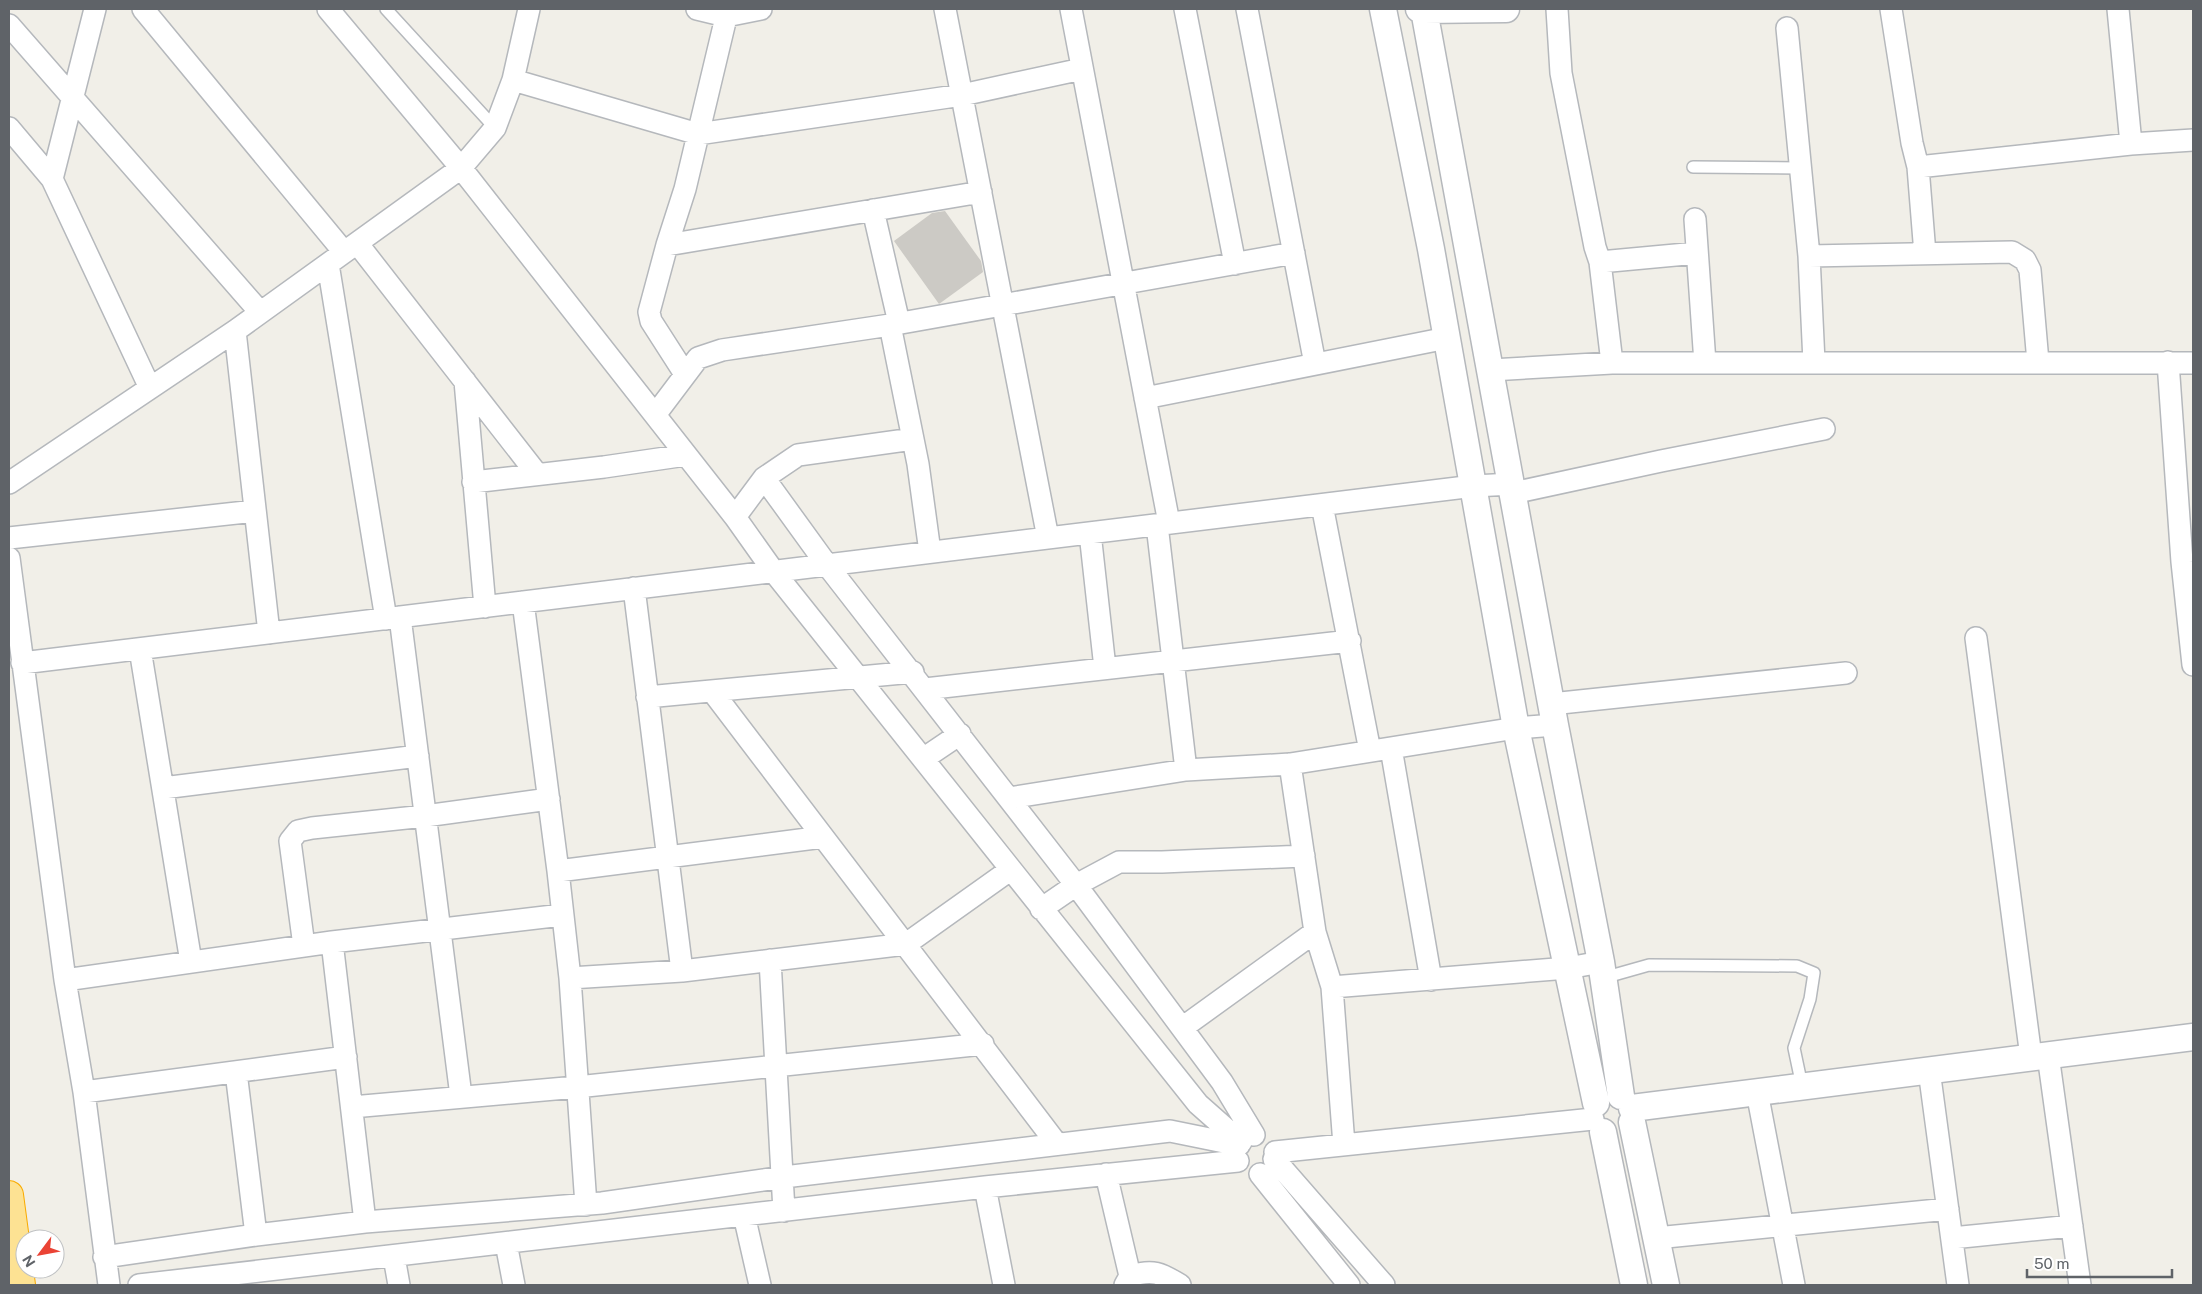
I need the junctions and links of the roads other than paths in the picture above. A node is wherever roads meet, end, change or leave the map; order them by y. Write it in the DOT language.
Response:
graph roads {
  1 [pos="95,9"];
  2 [pos="143,9"];
  3 [pos="328,9"];
  4 [pos="386,9"];
  5 [pos="529,9"];
  6 [pos="697,9"];
  7 [pos="761,9"];
  8 [pos="945,9"];
  9 [pos="1071,9"];
  10 [pos="1185,9"];
  11 [pos="1247,9"];
  12 [pos="1383,9"];
  13 [pos="1494,9"];
  14 [pos="1557,9"];
  15 [pos="1891,9"];
  16 [pos="2118,9"];
  17 [pos="1422,10"];
  18 [pos="727,12"];
  19 [pos="9,25"];
  20 [pos="1787,28"];
  21 [pos="1082,69"];
  22 [pos="513,80"];
  23 [pos="962,95"];
  24 [pos="73,98"];
  25 [pos="9,128"];
  26 [pos="495,128"];
  27 [pos="698,134"];
  28 [pos="2193,140"];
  29 [pos="2131,144"];
  30 [pos="1693,167"];
  31 [pos="1918,167"];
  32 [pos="460,168"];
  33 [pos="1800,168"];
  34 [pos="52,179"];
  35 [pos="981,192"];
  36 [pos="873,210"];
  37 [pos="1695,219"];
  38 [pos="667,245"];
  39 [pos="343,253"];
  40 [pos="1294,253"];
  41 [pos="1697,253"];
  42 [pos="1925,254"];
  43 [pos="1809,256"];
  44 [pos="1600,262"];
  45 [pos="1235,264"];
  46 [pos="1124,284"];
  47 [pos="1003,305"];
  48 [pos="260,312"];
  49 [pos="895,324"];
  50 [pos="235,331"];
  51 [pos="1447,338"];
  52 [pos="1814,362"];
  53 [pos="2038,362"];
  54 [pos="2168,362"];
  55 [pos="1612,363"];
  56 [pos="1705,363"];
  57 [pos="2193,363"];
  58 [pos="1315,364"];
  59 [pos="1491,370"];
  60 [pos="685,374"];
  61 [pos="465,381"];
  62 [pos="150,388"];
  63 [pos="1145,398"];
  64 [pos="655,415"];
  65 [pos="1824,429"];
  66 [pos="913,439"];
  67 [pos="686,455"];
  68 [pos="536,474"];
  69 [pos="764,478"];
  70 [pos="474,482"];
  71 [pos="9,483"];
  72 [pos="1474,486"];
  73 [pos="1512,489"];
  74 [pos="1322,505"];
  75 [pos="255,511"];
  76 [pos="735,517"];
  77 [pos="1163,524"];
  78 [pos="1090,533"];
  79 [pos="9,538"];
  80 [pos="1048,538"];
  81 [pos="930,552"];
  82 [pos="9,558"];
  83 [pos="2188,561"];
  84 [pos="828,565"];
  85 [pos="774,572"];
  86 [pos="634,588"];
  87 [pos="523,602"];
  88 [pos="485,607"];
  89 [pos="393,618"];
  90 [pos="269,633"];
  91 [pos="1976,638"];
  92 [pos="1350,641"];
  93 [pos="140,649"];
  94 [pos="1173,660"];
  95 [pos="22,663"];
  96 [pos="2193,665"];
  97 [pos="1104,668"];
  98 [pos="913,672"];
  99 [pos="1846,673"];
  100 [pos="860,678"];
  101 [pos="926,689"];
  102 [pos="712,691"];
  103 [pos="648,697"];
  104 [pos="1553,714"];
  105 [pos="1516,728"];
  106 [pos="960,734"];
  107 [pos="1380,749"];
  108 [pos="418,756"];
  109 [pos="923,759"];
  110 [pos="1290,764"];
  111 [pos="1186,770"];
  112 [pos="163,788"];
  113 [pos="1009,798"];
  114 [pos="549,799"];
  115 [pos="425,816"];
  116 [pos="823,837"];
  117 [pos="1304,856"];
  118 [pos="668,858"];
  119 [pos="1010,870"];
  120 [pos="558,871"];
  121 [pos="1076,885"];
  122 [pos="1041,909"];
  123 [pos="562,915"];
  124 [pos="440,931"];
  125 [pos="1315,932"];
  126 [pos="332,942"];
  127 [pos="906,944"];
  128 [pos="304,946"];
  129 [pos="770,960"];
  130 [pos="191,962"];
  131 [pos="1568,968"];
  132 [pos="1602,970"];
  133 [pos="682,971"];
  134 [pos="570,978"];
  135 [pos="65,980"];
  136 [pos="1431,980"];
  137 [pos="1332,987"];
  138 [pos="1182,1028"];
  139 [pos="2193,1037"];
  140 [pos="983,1044"];
  141 [pos="2039,1056"];
  142 [pos="346,1057"];
  143 [pos="777,1066"];
  144 [pos="1929,1070"];
  145 [pos="236,1072"];
  146 [pos="1802,1086"];
  147 [pos="577,1088"];
  148 [pos="84,1092"];
  149 [pos="1757,1092"];
  150 [pos="461,1096"];
  151 [pos="352,1107"];
  152 [pos="1628,1108"];
  153 [pos="1597,1118"];
  154 [pos="1058,1144"];
  155 [pos="1344,1145"];
  156 [pos="1243,1146"];
  157 [pos="1270,1162"];
  158 [pos="1106,1174"];
  159 [pos="784,1177"];
  160 [pos="985,1187"];
  161 [pos="9,1195"];
  162 [pos="594,1204"];
  163 [pos="1948,1209"];
  164 [pos="784,1211"];
  165 [pos="744,1216"];
  166 [pos="365,1222"];
  167 [pos="1782,1226"];
  168 [pos="2072,1226"];
  169 [pos="604,1232"];
  170 [pos="256,1235"];
  171 [pos="1656,1238"];
  172 [pos="1952,1238"];
  173 [pos="506,1243"];
  174 [pos="394,1257"];
  175 [pos="104,1258"];
  176 [pos="1127,1281"];
  177 [pos="21,1285"];
  178 [pos="108,1285"];
  179 [pos="139,1285"];
  180 [pos="399,1285"];
  181 [pos="514,1285"];
  182 [pos="760,1285"];
  183 [pos="1004,1285"];
  184 [pos="1180,1285"];
  185 [pos="1349,1285"];
  186 [pos="1384,1285"];
  187 [pos="1634,1285"];
  188 [pos="1666,1285"];
  189 [pos="1794,1285"];
  190 [pos="1958,1285"];
  191 [pos="2080,1285"];
  1 -- 24 [label="street"];
  2 -- 39 [label="street"];
  3 -- 32 [label="street"];
  4 -- 26 [label="lane"];
  5 -- 22 [label="street"];
  6 -- 18 [label="street"];
  7 -- 18 [label="street"];
  8 -- 23 [label="street"];
  9 -- 21 [label="street"];
  10 -- 45 [label="street"];
  11 -- 40 [label="street"];
  12 -- 51 [label="street"];
  13 -- 17 [label="street"];
  14 -- 44 [label="street"];
  15 -- 31 [label="street"];
  16 -- 29 [label="street"];
  17 -- 59 [label="street"];
  18 -- 27 [label="street"];
  19 -- 24 [label="street"];
  20 -- 33 [label="street"];
  21 -- 23 [label="street"];
  21 -- 46 [label="street"];
  22 -- 26 [label="street"];
  22 -- 27 [label="street"];
  23 -- 27 [label="street"];
  23 -- 35 [label="street"];
  24 -- 34 [label="street"];
  24 -- 48 [label="street"];
  25 -- 34 [label="street"];
  26 -- 32 [label="street"];
  27 -- 38 [label="street"];
  28 -- 29 [label="street"];
  29 -- 31 [label="street"];
  30 -- 33 [label="lane"];
  31 -- 42 [label="street"];
  32 -- 39 [label="street"];
  32 -- 64 [label="street"];
  33 -- 43 [label="street"];
  34 -- 62 [label="street"];
  35 -- 36 [label="street"];
  35 -- 47 [label="street"];
  36 -- 38 [label="street"];
  36 -- 49 [label="street"];
  37 -- 41 [label="street"];
  38 -- 60 [label="street"];
  39 -- 48 [label="street"];
  39 -- 61 [label="street"];
  39 -- 89 [label="street"];
  40 -- 45 [label="street"];
  40 -- 58 [label="street"];
  41 -- 44 [label="street"];
  41 -- 56 [label="street"];
  42 -- 43 [label="street"];
  42 -- 53 [label="street"];
  43 -- 52 [label="street"];
  44 -- 55 [label="street"];
  45 -- 46 [label="street"];
  46 -- 47 [label="street"];
  46 -- 63 [label="street"];
  47 -- 49 [label="street"];
  47 -- 80 [label="street"];
  48 -- 50 [label="street"];
  49 -- 60 [label="street"];
  49 -- 66 [label="street"];
  50 -- 62 [label="street"];
  50 -- 75 [label="street"];
  51 -- 58 [label="street"];
  51 -- 72 [label="street"];
  52 -- 53 [label="street"];
  52 -- 56 [label="street"];
  53 -- 54 [label="street"];
  54 -- 57 [label="street"];
  54 -- 83 [label="street"];
  55 -- 56 [label="street"];
  55 -- 59 [label="street"];
  58 -- 63 [label="street"];
  59 -- 73 [label="street"];
  60 -- 64 [label="street"];
  61 -- 68 [label="street"];
  61 -- 70 [label="street"];
  62 -- 71 [label="street"];
  63 -- 77 [label="street"];
  64 -- 67 [label="street"];
  65 -- 73 [label="street"];
  66 -- 69 [label="street"];
  66 -- 81 [label="street"];
  67 -- 68 [label="street"];
  67 -- 76 [label="street"];
  68 -- 70 [label="street"];
  69 -- 76 [label="street"];
  69 -- 84 [label="street"];
  70 -- 88 [label="street"];
  72 -- 73 [label="street"];
  72 -- 74 [label="street"];
  72 -- 105 [label="street"];
  73 -- 104 [label="street"];
  74 -- 77 [label="street"];
  74 -- 92 [label="street"];
  75 -- 79 [label="street"];
  75 -- 90 [label="street"];
  76 -- 85 [label="street"];
  77 -- 78 [label="street"];
  77 -- 94 [label="street"];
  78 -- 80 [label="street"];
  78 -- 97 [label="street"];
  80 -- 81 [label="street"];
  81 -- 84 [label="street"];
  82 -- 95 [label="street"];
  83 -- 96 [label="street"];
  84 -- 85 [label="street"];
  84 -- 98 [label="street"];
  85 -- 86 [label="street"];
  85 -- 100 [label="street"];
  86 -- 87 [label="street"];
  86 -- 103 [label="street"];
  87 -- 88 [label="street"];
  87 -- 114 [label="street"];
  88 -- 89 [label="street"];
  89 -- 90 [label="street"];
  89 -- 108 [label="street"];
  90 -- 93 [label="street"];
  91 -- 141 [label="street"];
  92 -- 94 [label="street"];
  92 -- 107 [label="street"];
  93 -- 95 [label="street"];
  93 -- 112 [label="street"];
  94 -- 97 [label="street"];
  94 -- 111 [label="street"];
  95 -- 135 [label="street"];
  97 -- 101 [label="street"];
  98 -- 100 [label="street"];
  98 -- 101 [label="street"];
  99 -- 104 [label="street"];
  100 -- 102 [label="street"];
  100 -- 109 [label="street"];
  101 -- 106 [label="street"];
  102 -- 103 [label="street"];
  102 -- 116 [label="street"];
  103 -- 118 [label="street"];
  104 -- 105 [label="street"];
  104 -- 132 [label="street"];
  105 -- 107 [label="street"];
  105 -- 131 [label="street"];
  106 -- 109 [label="street"];
  106 -- 113 [label="street"];
  107 -- 110 [label="street"];
  107 -- 136 [label="street"];
  108 -- 112 [label="street"];
  108 -- 115 [label="street"];
  109 -- 119 [label="street"];
  110 -- 111 [label="street"];
  110 -- 117 [label="street"];
  111 -- 113 [label="street"];
  112 -- 130 [label="street"];
  113 -- 121 [label="street"];
  114 -- 115 [label="street"];
  114 -- 120 [label="street"];
  115 -- 124 [label="street"];
  115 -- 128 [label="street"];
  116 -- 118 [label="street"];
  116 -- 127 [label="street"];
  117 -- 121 [label="street"];
  117 -- 125 [label="street"];
  118 -- 120 [label="street"];
  118 -- 133 [label="street"];
  119 -- 122 [label="street"];
  119 -- 127 [label="street"];
  120 -- 123 [label="street"];
  121 -- 122 [label="street"];
  121 -- 138 [label="street"];
  122 -- 156 [label="street"];
  123 -- 124 [label="street"];
  123 -- 134 [label="street"];
  124 -- 126 [label="street"];
  124 -- 150 [label="street"];
  125 -- 137 [label="street"];
  125 -- 138 [label="street"];
  126 -- 128 [label="street"];
  126 -- 142 [label="street"];
  127 -- 129 [label="street"];
  127 -- 140 [label="street"];
  128 -- 130 [label="street"];
  129 -- 133 [label="street"];
  129 -- 143 [label="street"];
  130 -- 135 [label="street"];
  131 -- 132 [label="street"];
  131 -- 136 [label="street"];
  131 -- 153 [label="street"];
  132 -- 146 [label="lane"];
  132 -- 152 [label="street"];
  133 -- 134 [label="street"];
  134 -- 147 [label="street"];
  135 -- 148 [label="street"];
  136 -- 137 [label="street"];
  137 -- 155 [label="street"];
  138 -- 156 [label="street"];
  139 -- 141 [label="street"];
  140 -- 143 [label="street"];
  140 -- 154 [label="street"];
  141 -- 144 [label="street"];
  141 -- 168 [label="street"];
  142 -- 145 [label="street"];
  142 -- 151 [label="street"];
  143 -- 147 [label="street"];
  143 -- 159 [label="street"];
  144 -- 146 [label="street"];
  144 -- 163 [label="street"];
  145 -- 148 [label="street"];
  145 -- 170 [label="street"];
  146 -- 149 [label="street"];
  147 -- 150 [label="street"];
  147 -- 162 [label="street"];
  148 -- 175 [label="street"];
  149 -- 152 [label="street"];
  149 -- 167 [label="street"];
  150 -- 151 [label="street"];
  151 -- 166 [label="street"];
  152 -- 153 [label="street"];
  152 -- 153 [label="street"];
  152 -- 171 [label="street"];
  153 -- 155 [label="street"];
  153 -- 187 [label="street"];
  154 -- 156 [label="street"];
  154 -- 159 [label="street"];
  155 -- 157 [label="street"];
  156 -- 157 [label="street"];
  156 -- 157 [label="street"];
  156 -- 158 [label="street"];
  157 -- 185 [label="street"];
  157 -- 186 [label="street"];
  158 -- 160 [label="street"];
  158 -- 176 [label="street"];
  159 -- 162 [label="street"];
  159 -- 164 [label="street"];
  160 -- 164 [label="street"];
  160 -- 183 [label="street"];
  161 -- 177 [label="highway"];
  162 -- 166 [label="street"];
  162 -- 169 [label="street"];
  163 -- 167 [label="street"];
  163 -- 172 [label="street"];
  164 -- 165 [label="street"];
  165 -- 169 [label="street"];
  165 -- 182 [label="street"];
  166 -- 170 [label="street"];
  167 -- 171 [label="street"];
  167 -- 189 [label="street"];
  168 -- 172 [label="street"];
  168 -- 191 [label="street"];
  169 -- 173 [label="street"];
  170 -- 175 [label="street"];
  171 -- 188 [label="street"];
  172 -- 190 [label="street"];
  173 -- 174 [label="street"];
  173 -- 181 [label="street"];
  174 -- 179 [label="street"];
  174 -- 180 [label="street"];
  175 -- 178 [label="street"];
  176 -- 184 [label="street"];
}
